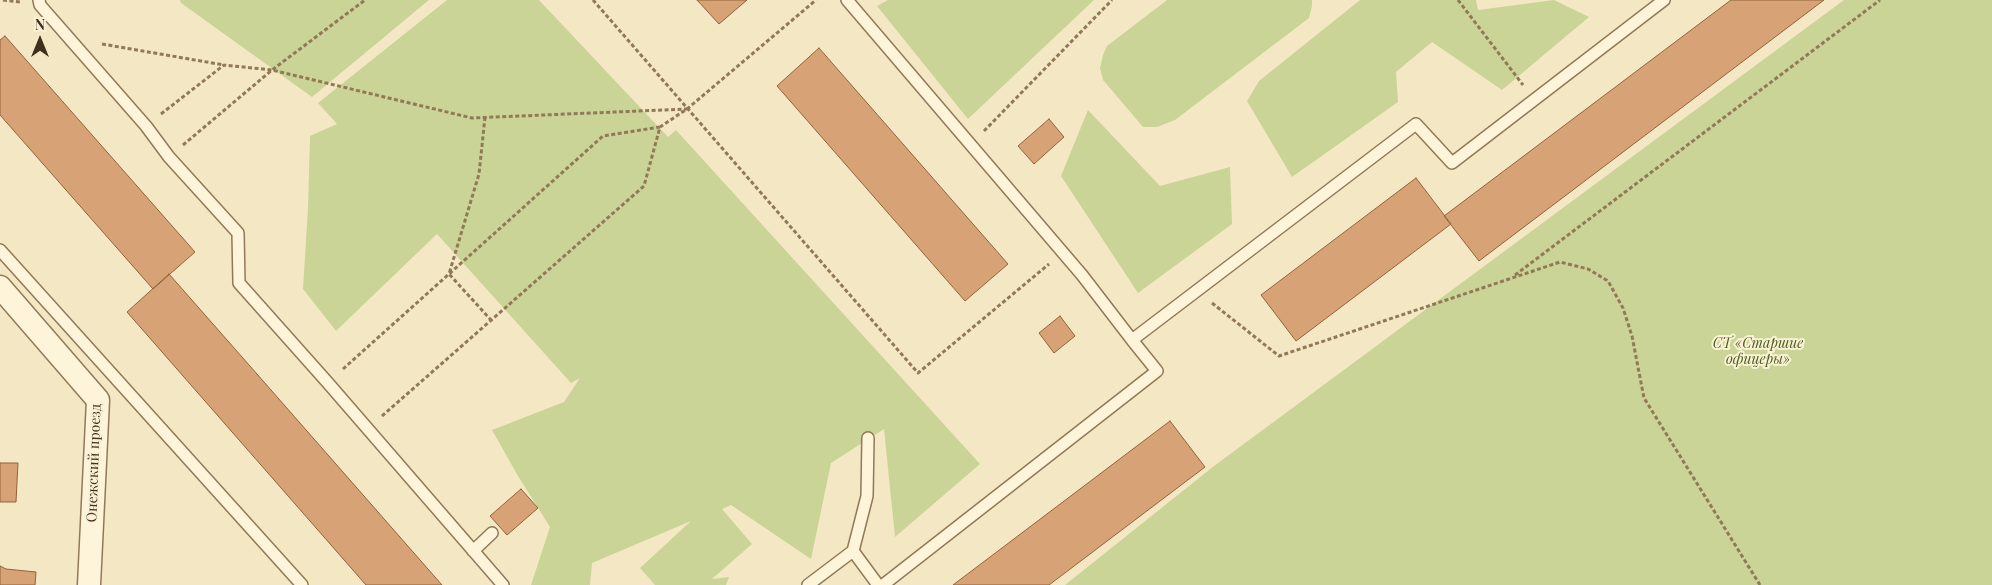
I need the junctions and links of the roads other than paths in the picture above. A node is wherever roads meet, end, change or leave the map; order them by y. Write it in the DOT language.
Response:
graph roads {
  1 [pos="39,0"];
  2 [pos="847,0"];
  3 [pos="1664,0"];
  4 [pos="0,250"];
  5 [pos="0,287"];
  6 [pos="1132,340"];
  7 [pos="868,438"];
  8 [pos="492,532"];
  9 [pos="473,551"];
  10 [pos="853,551"];
  11 [pos="89,585"];
  12 [pos="302,585"];
  13 [pos="503,585"];
  14 [pos="808,585"];
  15 [pos="878,585"];
  16 [pos="883,585"];
  1 -- 9 [label="lane"];
  2 -- 6 [label="lane"];
  3 -- 6 [label="lane"];
  4 -- 12 [label="lane"];
  5 -- 11 [label="street, Онежский проезд"];
  6 -- 16 [label="lane"];
  7 -- 10 [label="lane"];
  8 -- 9 [label="lane"];
  9 -- 13 [label="lane"];
  10 -- 14 [label="lane"];
  10 -- 15 [label="lane"];
}
